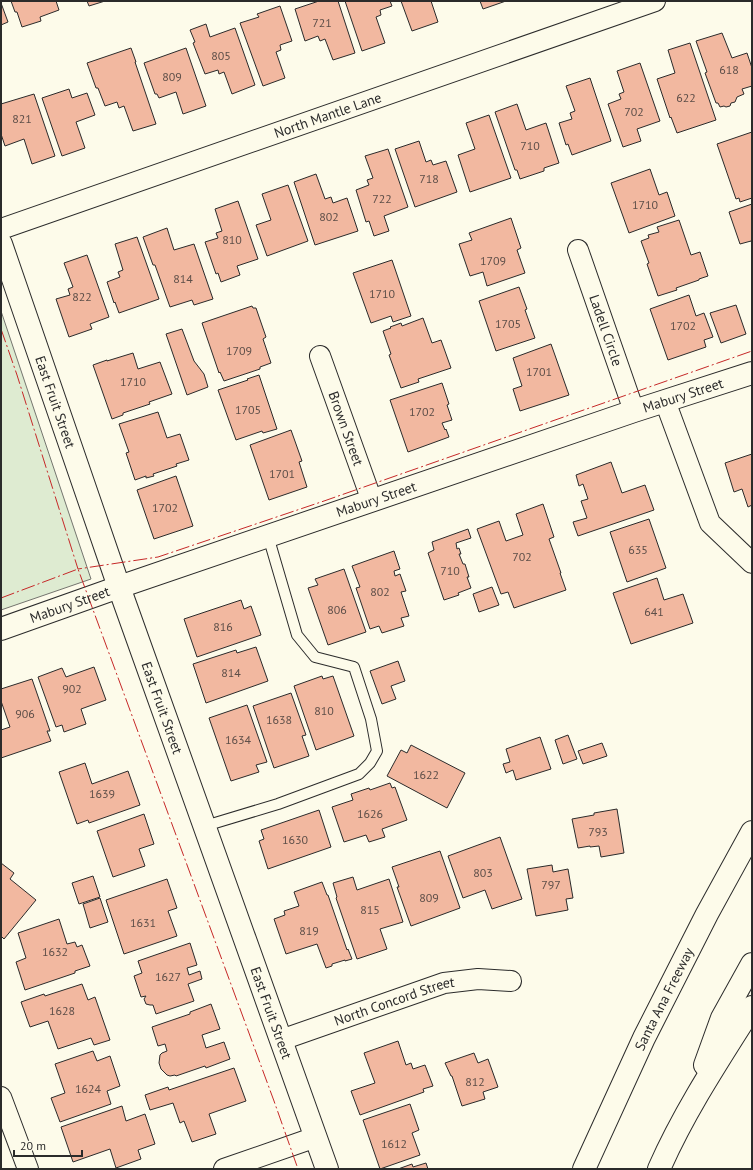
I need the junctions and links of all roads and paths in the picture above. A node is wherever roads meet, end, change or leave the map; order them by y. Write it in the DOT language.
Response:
graph roads {
  1 [pos="655,1"];
  2 [pos="1,229"];
  3 [pos="1,244"];
  4 [pos="578,250"];
  5 [pos="320,356"];
  6 [pos="752,373"];
  7 [pos="665,401"];
  8 [pos="634,411"];
  9 [pos="372,501"];
  10 [pos="268,536"];
  11 [pos="752,563"];
  12 [pos="119,587"];
  13 [pos="1,629"];
  14 [pos="205,826"];
  15 [pos="752,832"];
  16 [pos="752,964"];
  17 [pos="511,981"];
  18 [pos="752,1007"];
  19 [pos="281,1040"];
  20 [pos="1,1097"];
  21 [pos="688,1112"];
  22 [pos="316,1137"];
  23 [pos="28,1169"];
  24 [pos="224,1169"];
  25 [pos="327,1169"];
  26 [pos="584,1169"];
  27 [pos="659,1169"];
  1 -- 2 [label="street, North Mantle Lane"];
  3 -- 12 [label="main road, East Fruit Street"];
  4 -- 8 [label="street, Ladell Circle"];
  5 -- 9 [label="street, Brown Street"];
  6 -- 7 [label="main road, Mabury Street"];
  7 -- 8 [label="main road, Mabury Street"];
  7 -- 11 [label="street"];
  8 -- 9 [label="main road, Mabury Street"];
  9 -- 10 [label="main road, Mabury Street"];
  10 -- 12 [label="main road, Mabury Street"];
  10 -- 14 [label="lane"];
  12 -- 13 [label="main road, Mabury Street"];
  12 -- 14 [label="main road, East Fruit Street"];
  14 -- 19 [label="main road, East Fruit Street"];
  15 -- 26 [label="main road, Santa Ana Freeway"];
  16 -- 21 [label="main road"];
  17 -- 19 [label="street, North Concord Street"];
  18 -- 21 [label="main road"];
  19 -- 22 [label="main road, East Fruit Street"];
  20 -- 23 [label="street"];
  21 -- 27 [label="main road"];
  22 -- 24 [label="street"];
  22 -- 25 [label="main road, East Fruit Street"];
}
